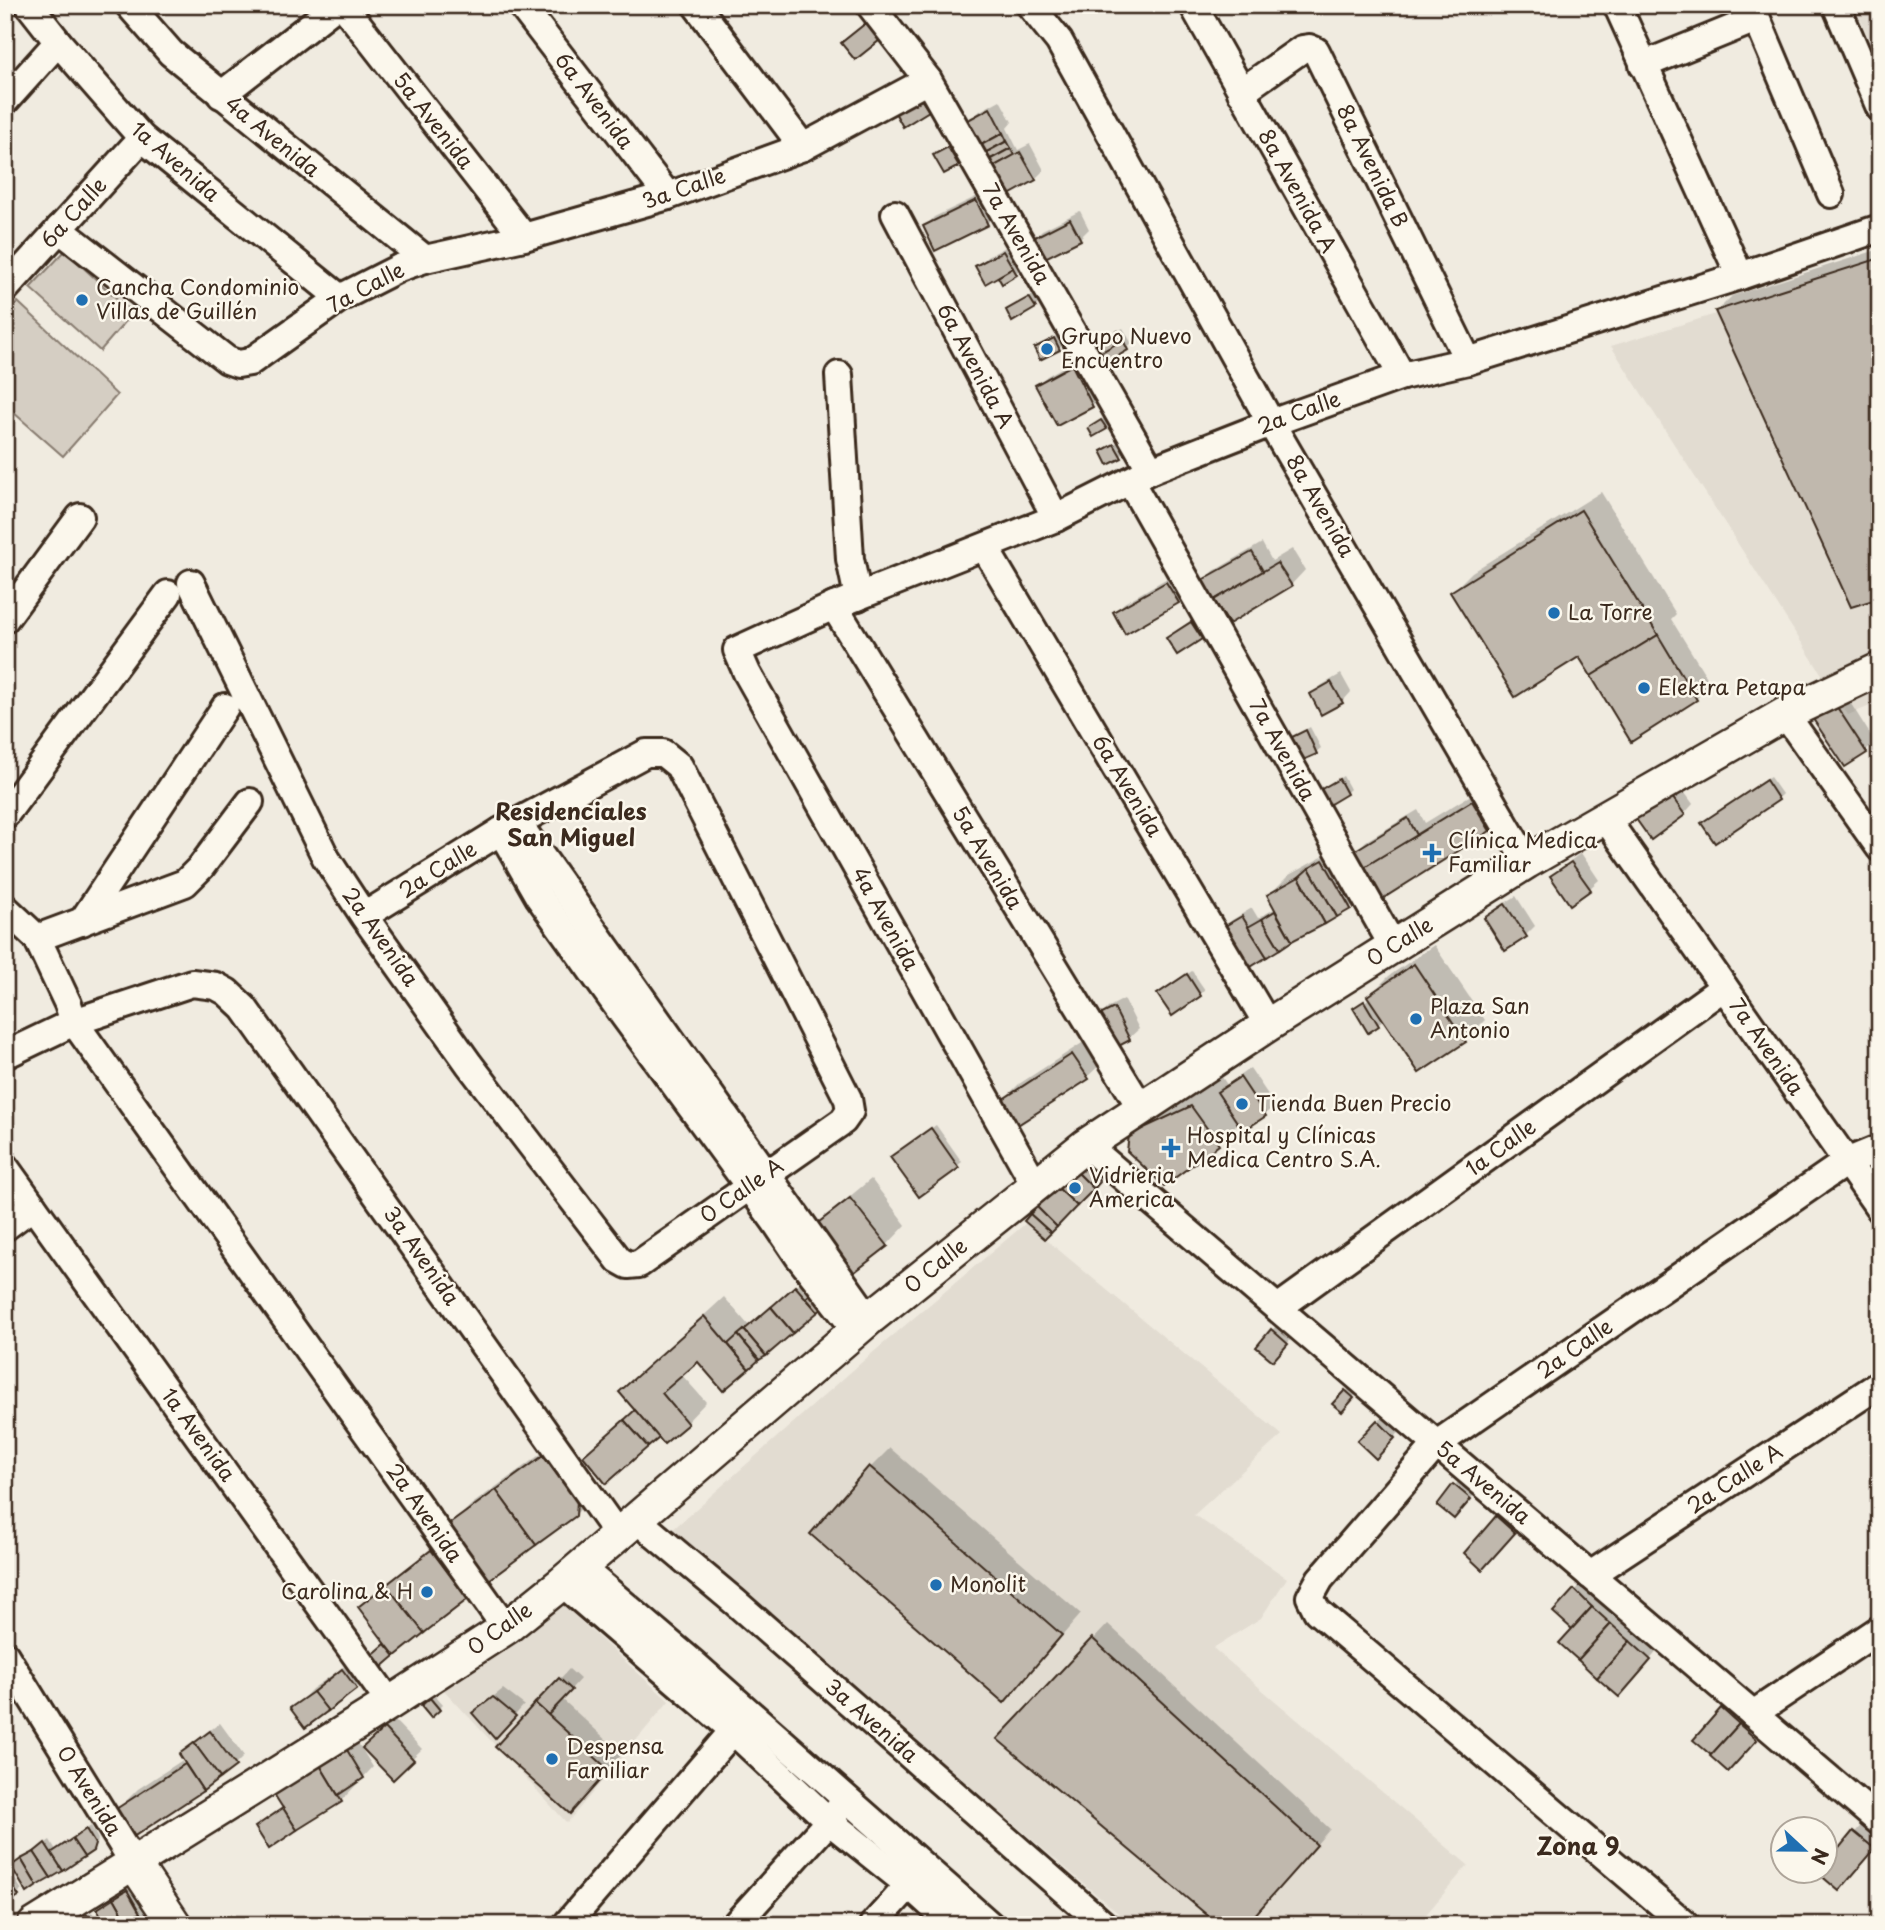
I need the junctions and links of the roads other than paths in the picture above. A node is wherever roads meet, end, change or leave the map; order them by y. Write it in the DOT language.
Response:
graph roads {
  1 [pos="29,5"];
  2 [pos="129,5"];
  3 [pos="337,5"];
  4 [pos="343,5"];
  5 [pos="521,5"];
  6 [pos="696,5"];
  7 [pos="870,5"];
  8 [pos="1030,5"];
  9 [pos="1192,5"];
  10 [pos="1617,5"];
  11 [pos="1836,5"];
  12 [pos="1754,12"];
  13 [pos="58,42"];
  14 [pos="1643,65"];
  15 [pos="928,80"];
  16 [pos="1241,92"];
  17 [pos="221,95"];
  18 [pos="5,101"];
  19 [pos="1880,108"];
  20 [pos="142,138"];
  21 [pos="803,147"];
  22 [pos="1831,194"];
  23 [pos="668,196"];
  24 [pos="895,214"];
  25 [pos="1880,228"];
  26 [pos="59,229"];
  27 [pos="524,237"];
  28 [pos="425,259"];
  29 [pos="1740,276"];
  30 [pos="5,289"];
  31 [pos="340,298"];
  32 [pos="1468,361"];
  33 [pos="839,375"];
  34 [pos="1402,376"];
  35 [pos="1271,423"];
  36 [pos="1141,476"];
  37 [pos="80,517"];
  38 [pos="1056,518"];
  39 [pos="985,548"];
  40 [pos="846,602"];
  41 [pos="5,619"];
  42 [pos="737,650"];
  43 [pos="1880,669"];
  44 [pos="225,707"];
  45 [pos="1785,714"];
  46 [pos="250,802"];
  47 [pos="5,815"];
  48 [pos="1604,816"];
  49 [pos="509,827"];
  50 [pos="1880,848"];
  51 [pos="1527,862"];
  52 [pos="5,908"];
  53 [pos="364,916"];
  54 [pos="82,922"];
  55 [pos="37,938"];
  56 [pos="1393,946"];
  57 [pos="1724,987"];
  58 [pos="74,1022"];
  59 [pos="1268,1025"];
  60 [pos="5,1055"];
  61 [pos="848,1100"];
  62 [pos="1141,1108"];
  63 [pos="1086,1145"];
  64 [pos="1880,1148"];
  65 [pos="1846,1162"];
  66 [pos="5,1167"];
  67 [pos="757,1181"];
  68 [pos="1036,1186"];
  69 [pos="33,1206"];
  70 [pos="1880,1209"];
  71 [pos="5,1227"];
  72 [pos="619,1260"];
  73 [pos="1278,1308"];
  74 [pos="863,1324"];
  75 [pos="1880,1384"];
  76 [pos="1437,1444"];
  77 [pos="627,1527"];
  78 [pos="571,1575"];
  79 [pos="1590,1575"];
  80 [pos="506,1628"];
  81 [pos="1880,1629"];
  82 [pos="5,1655"];
  83 [pos="390,1703"];
  84 [pos="1753,1714"];
  85 [pos="733,1731"];
  86 [pos="846,1798"];
  87 [pos="829,1821"];
  88 [pos="1880,1822"];
  89 [pos="133,1862"];
  90 [pos="909,1885"];
  91 [pos="34,1925"];
  92 [pos="175,1925"];
  93 [pos="566,1925"];
  94 [pos="735,1925"];
  95 [pos="873,1925"];
  96 [pos="954,1925"];
  97 [pos="990,1925"];
  98 [pos="1104,1925"];
  99 [pos="1686,1925"];
  1 -- 13 [label="street, 1a Avenida"];
  2 -- 17 [label="street, 4a Avenida"];
  3 -- 17 [label="street"];
  4 -- 27 [label="street, 5a Avenida"];
  5 -- 23 [label="street, 6a Avenida"];
  6 -- 21 [label="street"];
  7 -- 15 [label="street, 7a Avenida"];
  8 -- 35 [label="street, 8a Avenida"];
  9 -- 16 [label="street, 8a Avenida A"];
  10 -- 14 [label="street"];
  11 -- 19 [label="street"];
  12 -- 14 [label="street"];
  12 -- 22 [label="street"];
  13 -- 18 [label="street"];
  13 -- 20 [label="street, 1a Avenida"];
  14 -- 29 [label="street"];
  15 -- 21 [label="street, 3a Calle"];
  15 -- 36 [label="street, 7a Avenida"];
  16 -- 32 [label="street, 8a Avenida B"];
  16 -- 34 [label="street, 8a Avenida A"];
  17 -- 28 [label="street, 4a Avenida"];
  20 -- 26 [label="street, 6a Calle"];
  20 -- 31 [label="street, 1a Avenida"];
  21 -- 23 [label="street, 3a Calle"];
  23 -- 27 [label="street, 3a Calle"];
  24 -- 38 [label="street, 6a Avenida A"];
  25 -- 29 [label="street, 2a Calle"];
  26 -- 30 [label="street, 6a Calle"];
  26 -- 31 [label="street, 7a Calle"];
  27 -- 28 [label="street, 3a Calle"];
  28 -- 31 [label="street, 7a Calle"];
  29 -- 32 [label="street, 2a Calle"];
  32 -- 34 [label="street, 2a Calle"];
  33 -- 40 [label="street, 5a Avenida"];
  34 -- 35 [label="street, 2a Calle"];
  35 -- 36 [label="street, 2a Calle"];
  35 -- 51 [label="street, 8a Avenida"];
  36 -- 38 [label="street, 2a Calle"];
  36 -- 56 [label="street, 7a Avenida"];
  37 -- 41 [label="street"];
  38 -- 39 [label="street, 2a Calle"];
  39 -- 40 [label="street, 2a Calle"];
  39 -- 59 [label="street, 6a Avenida"];
  40 -- 42 [label="street, 2a Calle"];
  40 -- 62 [label="street, 5a Avenida"];
  42 -- 68 [label="street, 4a Avenida"];
  43 -- 45 [label="main road, 0 Calle"];
  44 -- 54 [label="street"];
  45 -- 48 [label="main road, 0 Calle"];
  45 -- 50 [label="street"];
  46 -- 54 [label="street"];
  47 -- 53 [label="street, 2a Avenida"];
  48 -- 51 [label="main road, 0 Calle"];
  48 -- 57 [label="street, 7a Avenida"];
  49 -- 53 [label="street, 2a Calle"];
  49 -- 61 [label="street, 2a Calle"];
  49 -- 67 [label="street"];
  51 -- 56 [label="main road, 0 Calle"];
  52 -- 55 [label="street"];
  53 -- 72 [label="street, 2a Avenida"];
  54 -- 55 [label="street"];
  55 -- 58 [label="street, 2a Avenida"];
  56 -- 59 [label="main road, 0 Calle"];
  57 -- 65 [label="street, 7a Avenida"];
  57 -- 73 [label="street, 1a Calle"];
  58 -- 60 [label="street"];
  58 -- 77 [label="street, 3a Avenida"];
  58 -- 80 [label="street, 2a Avenida"];
  59 -- 62 [label="main road, 0 Calle"];
  61 -- 67 [label="street, 0 Calle A"];
  62 -- 63 [label="main road, 0 Calle"];
  63 -- 68 [label="main road, 0 Calle"];
  63 -- 73 [label="street, 5a Avenida"];
  64 -- 65 [label="street, 2a Calle"];
  65 -- 70 [label="street, 7a Avenida"];
  65 -- 76 [label="street, 2a Calle"];
  66 -- 69 [label="street, 1a Avenida"];
  67 -- 72 [label="street, 0 Calle A"];
  67 -- 74 [label="street"];
  68 -- 74 [label="main road, 0 Calle"];
  69 -- 71 [label="street"];
  69 -- 83 [label="street, 1a Avenida"];
  73 -- 76 [label="street, 5a Avenida"];
  74 -- 77 [label="main road, 0 Calle"];
  75 -- 79 [label="street, 2a Calle A"];
  76 -- 79 [label="street, 5a Avenida"];
  76 -- 99 [label="street, 2a Calle"];
  77 -- 78 [label="main road, 0 Calle"];
  77 -- 98 [label="street, 3a Avenida"];
  78 -- 80 [label="main road, 0 Calle"];
  78 -- 85 [label="street"];
  78 -- 86 [label="street"];
  79 -- 84 [label="street, 5a Avenida"];
  80 -- 83 [label="main road, 0 Calle"];
  81 -- 84 [label="street"];
  82 -- 89 [label="street, 0 Avenida"];
  83 -- 89 [label="main road, 0 Calle"];
  84 -- 88 [label="street, 5a Avenida"];
  85 -- 87 [label="street"];
  85 -- 93 [label="street"];
  86 -- 87 [label="street"];
  86 -- 97 [label="street"];
  87 -- 90 [label="street"];
  87 -- 94 [label="street"];
  89 -- 91 [label="main road, 0 Calle"];
  89 -- 92 [label="main road, 0 Avenida"];
  90 -- 95 [label="street"];
  90 -- 96 [label="street"];
}
